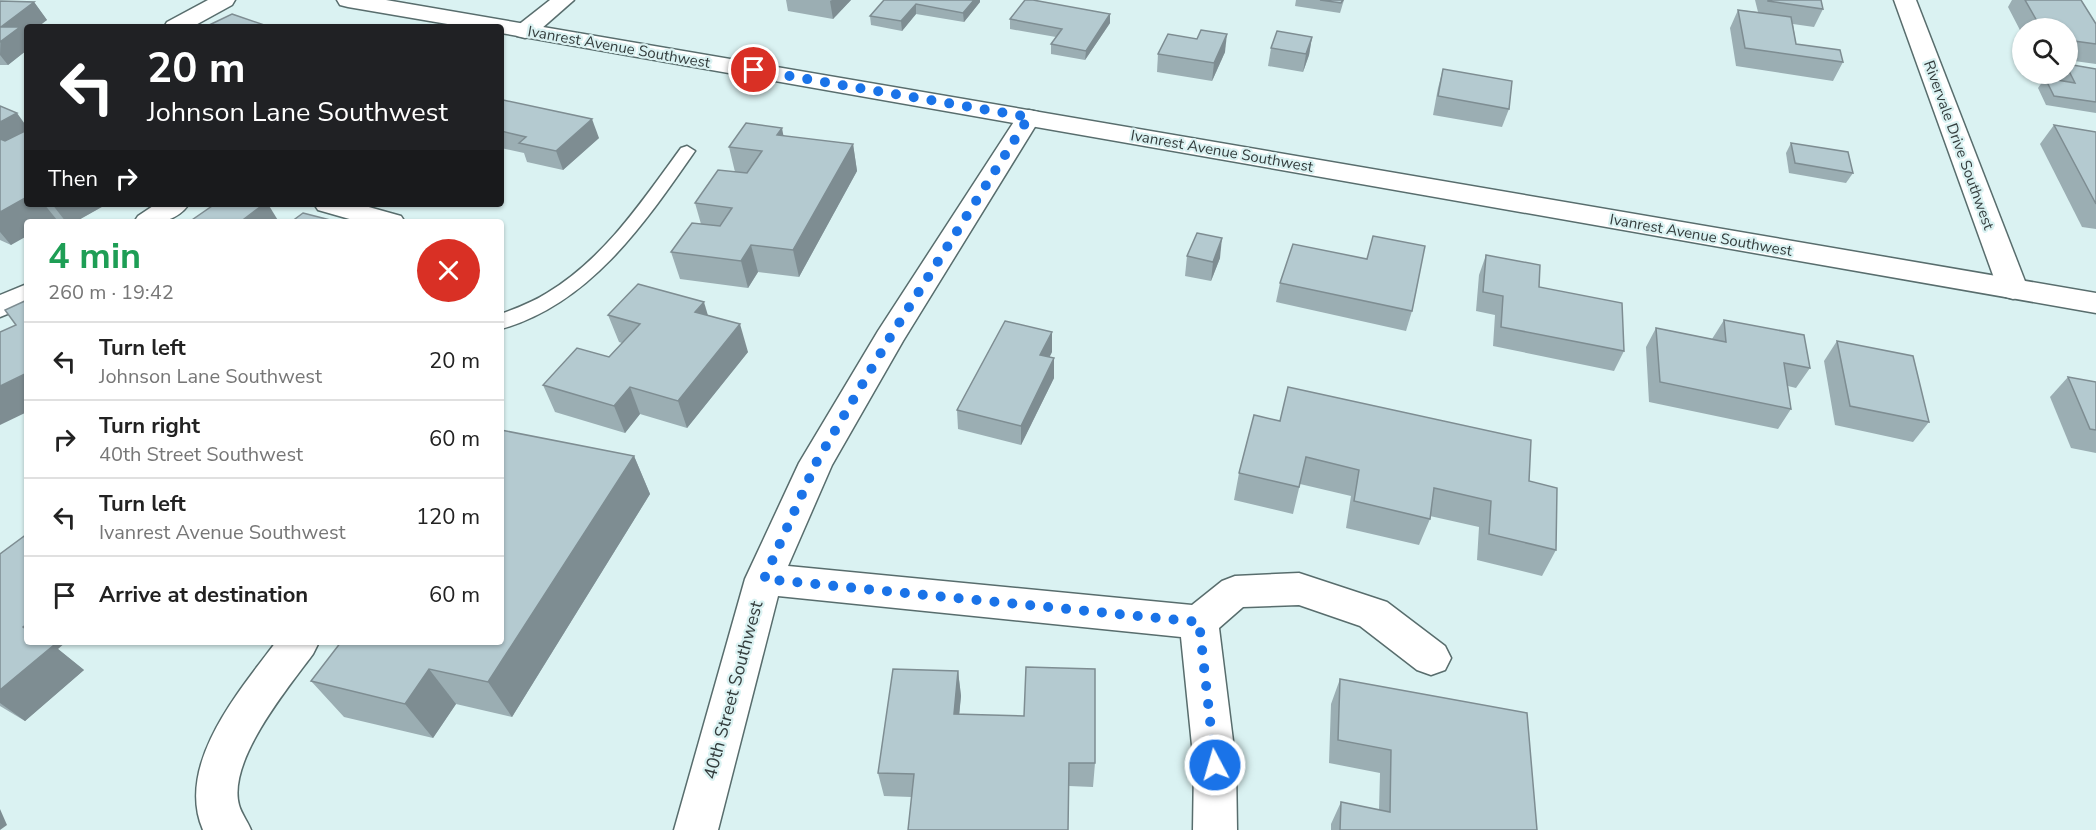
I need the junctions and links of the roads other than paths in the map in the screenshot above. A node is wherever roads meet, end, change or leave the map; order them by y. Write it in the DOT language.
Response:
graph roads {
  1 [pos="224,0"];
  2 [pos="348,0"];
  3 [pos="563,0"];
  4 [pos="1905,0"];
  5 [pos="180,24"];
  6 [pos="485,24"];
  7 [pos="504,27"];
  8 [pos="525,31"];
  9 [pos="1029,117"];
  10 [pos="687,151"];
  11 [pos="170,207"];
  12 [pos="338,207"];
  13 [pos="152,219"];
  14 [pos="380,219"];
  15 [pos="2013,289"];
  16 [pos="24,295"];
  17 [pos="2096,303"];
  18 [pos="0,307"];
  19 [pos="504,321"];
  20 [pos="764,579"];
  21 [pos="1199,622"];
  22 [pos="297,645"];
  23 [pos="1431,658"];
  24 [pos="229,830"];
  25 [pos="696,830"];
  26 [pos="1215,830"];
  1 -- 5 [label="street"];
  2 -- 6 [label="street, Ivanrest Avenue Southwest"];
  3 -- 8 [label="street"];
  4 -- 15 [label="street, Rivervale Drive Southwest"];
  7 -- 8 [label="street, Ivanrest Avenue Southwest"];
  8 -- 9 [label="street, Ivanrest Avenue Southwest"];
  9 -- 15 [label="street, Ivanrest Avenue Southwest"];
  9 -- 20 [label="street, 40th Street Southwest"];
  10 -- 19 [label="lane"];
  11 -- 13 [label="street"];
  12 -- 14 [label="street"];
  15 -- 17 [label="street, Ivanrest Avenue Southwest"];
  16 -- 18 [label="street"];
  20 -- 21 [label="street"];
  20 -- 25 [label="street, 40th Street Southwest"];
  21 -- 23 [label="street"];
  21 -- 26 [label="street"];
  22 -- 24 [label="street"];
}
